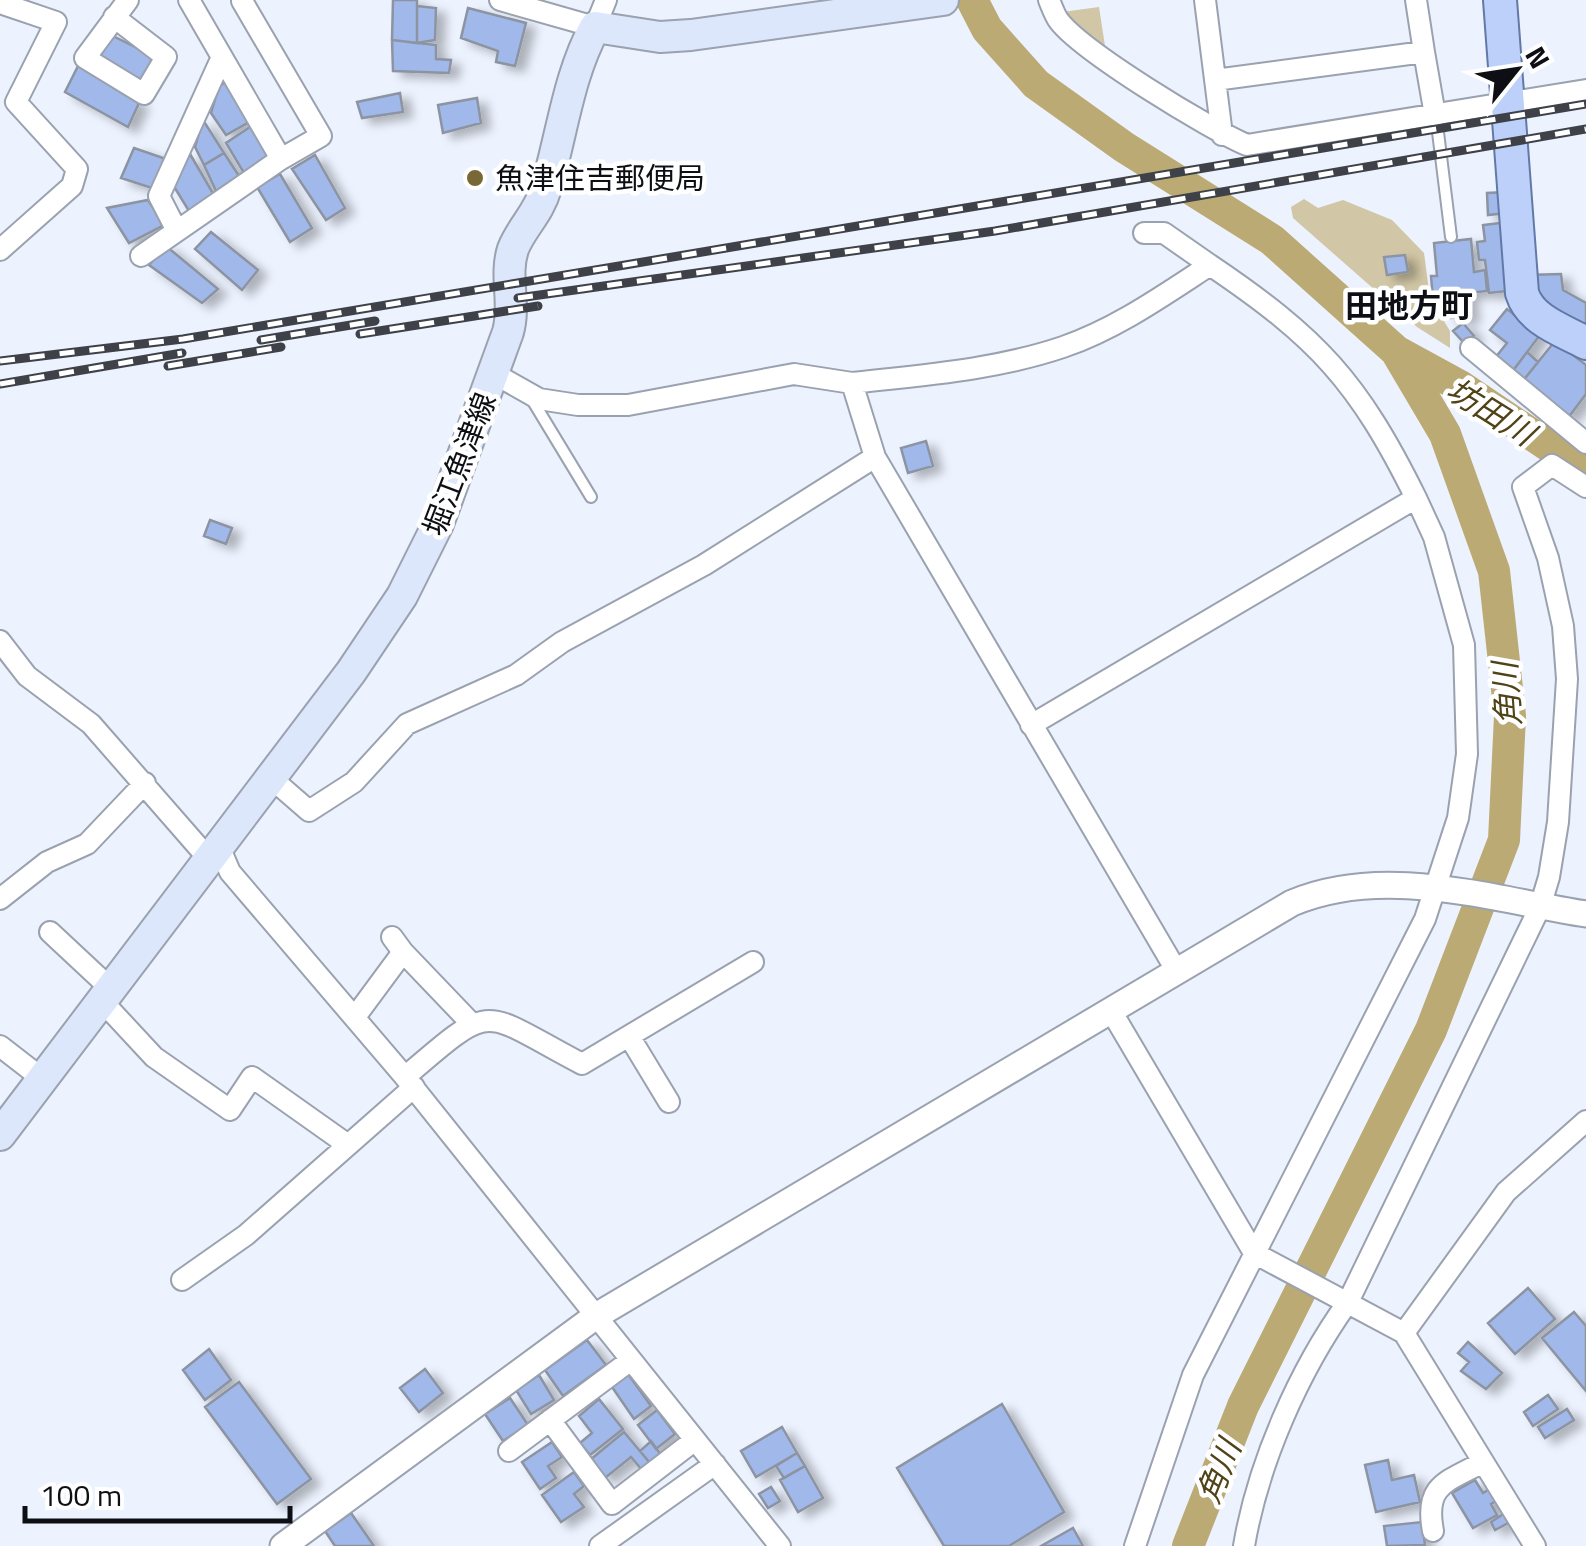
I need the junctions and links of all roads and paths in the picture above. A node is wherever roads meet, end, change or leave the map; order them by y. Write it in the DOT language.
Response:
graph roads {
  1 [pos="128,0"];
  2 [pos="189,0"];
  3 [pos="500,0"];
  4 [pos="1050,0"];
  5 [pos="1205,0"];
  6 [pos="1416,0"];
  7 [pos="1500,0"];
  8 [pos="242,1"];
  9 [pos="931,1"];
  10 [pos="0,3"];
  11 [pos="601,13"];
  12 [pos="114,17"];
  13 [pos="1424,52"];
  14 [pos="222,57"];
  15 [pos="1215,80"];
  16 [pos="1586,90"];
  17 [pos="1508,103"];
  18 [pos="8,108"];
  19 [pos="1436,115"];
  20 [pos="1222,135"];
  21 [pos="281,160"];
  22 [pos="178,231"];
  23 [pos="1144,234"];
  24 [pos="1452,238"];
  25 [pos="0,250"];
  26 [pos="141,256"];
  27 [pos="1210,265"];
  28 [pos="1586,343"];
  29 [pos="1471,348"];
  30 [pos="493,373"];
  31 [pos="852,383"];
  32 [pos="528,393"];
  33 [pos="1586,443"];
  34 [pos="874,457"];
  35 [pos="1586,487"];
  36 [pos="591,497"];
  37 [pos="1416,498"];
  38 [pos="0,641"];
  39 [pos="1031,725"];
  40 [pos="271,778"];
  41 [pos="145,783"];
  42 [pos="213,852"];
  43 [pos="1438,891"];
  44 [pos="0,899"];
  45 [pos="1538,906"];
  46 [pos="1586,914"];
  47 [pos="50,932"];
  48 [pos="753,962"];
  49 [pos="1176,970"];
  50 [pos="105,994"];
  51 [pos="1110,1009"];
  52 [pos="355,1016"];
  53 [pos="470,1022"];
  54 [pos="629,1036"];
  55 [pos="0,1046"];
  56 [pos="40,1077"];
  57 [pos="409,1082"];
  58 [pos="669,1102"];
  59 [pos="1586,1120"];
  60 [pos="0,1135"];
  61 [pos="348,1145"];
  62 [pos="1258,1256"];
  63 [pos="182,1280"];
  64 [pos="1345,1301"];
  65 [pos="596,1316"];
  66 [pos="1404,1333"];
  67 [pos="631,1360"];
  68 [pos="550,1420"];
  69 [pos="694,1440"];
  70 [pos="509,1451"];
  71 [pos="1483,1462"];
  72 [pos="715,1464"];
  73 [pos="1433,1531"];
  74 [pos="283,1546"];
  75 [pos="600,1546"];
  76 [pos="780,1546"];
  77 [pos="1136,1546"];
  78 [pos="1244,1546"];
  79 [pos="1535,1546"];
  1 -- 12 [label="street"];
  2 -- 14 [label="street"];
  3 -- 11 [label="street"];
  4 -- 20 [label="street"];
  5 -- 15 [label="street"];
  6 -- 13 [label="street"];
  7 -- 17 [label="main road"];
  8 -- 21 [label="street"];
  9 -- 11 [label="main road"];
  10 -- 18 [label="street"];
  11 -- 30 [label="main road, 堀江魚津線"];
  13 -- 15 [label="street"];
  13 -- 19 [label="street"];
  14 -- 21 [label="street"];
  14 -- 22 [label="street"];
  15 -- 20 [label="street"];
  16 -- 17 [label="street"];
  17 -- 19 [label="street"];
  17 -- 28 [label="main road"];
  18 -- 25 [label="street"];
  19 -- 20 [label="street"];
  19 -- 24 [label="lane"];
  21 -- 22 [label="street"];
  22 -- 26 [label="street"];
  23 -- 27 [label="street"];
  27 -- 31 [label="street"];
  27 -- 37 [label="street"];
  29 -- 33 [label="street"];
  30 -- 32 [label="street"];
  30 -- 40 [label="main road, 堀江魚津線"];
  31 -- 32 [label="street"];
  31 -- 34 [label="street"];
  32 -- 36 [label="lane"];
  34 -- 39 [label="street"];
  34 -- 40 [label="street"];
  35 -- 45 [label="street"];
  37 -- 39 [label="street"];
  37 -- 43 [label="street"];
  38 -- 41 [label="street"];
  39 -- 49 [label="street"];
  40 -- 42 [label="main road, 堀江魚津線"];
  41 -- 42 [label="street"];
  41 -- 44 [label="street"];
  42 -- 50 [label="main road, 堀江魚津線"];
  42 -- 52 [label="street"];
  43 -- 45 [label="street"];
  43 -- 49 [label="street"];
  43 -- 62 [label="street"];
  45 -- 46 [label="street"];
  45 -- 64 [label="street"];
  47 -- 50 [label="street"];
  48 -- 54 [label="street"];
  49 -- 51 [label="street"];
  50 -- 56 [label="main road, 堀江魚津線"];
  50 -- 61 [label="street"];
  51 -- 62 [label="street"];
  51 -- 65 [label="street"];
  52 -- 53 [label="street"];
  52 -- 57 [label="street"];
  53 -- 54 [label="street"];
  53 -- 57 [label="street"];
  54 -- 58 [label="street"];
  55 -- 56 [label="street"];
  56 -- 60 [label="main road, 堀江魚津線"];
  57 -- 61 [label="street"];
  57 -- 65 [label="street"];
  59 -- 66 [label="street"];
  61 -- 63 [label="street"];
  62 -- 64 [label="street"];
  62 -- 77 [label="street"];
  64 -- 66 [label="street"];
  64 -- 78 [label="street"];
  65 -- 67 [label="street"];
  65 -- 74 [label="street"];
  66 -- 71 [label="street"];
  67 -- 68 [label="street"];
  67 -- 69 [label="street"];
  68 -- 69 [label="street"];
  68 -- 70 [label="street"];
  69 -- 72 [label="street"];
  71 -- 73 [label="street"];
  71 -- 79 [label="street"];
  72 -- 75 [label="street"];
  72 -- 76 [label="street"];
}
